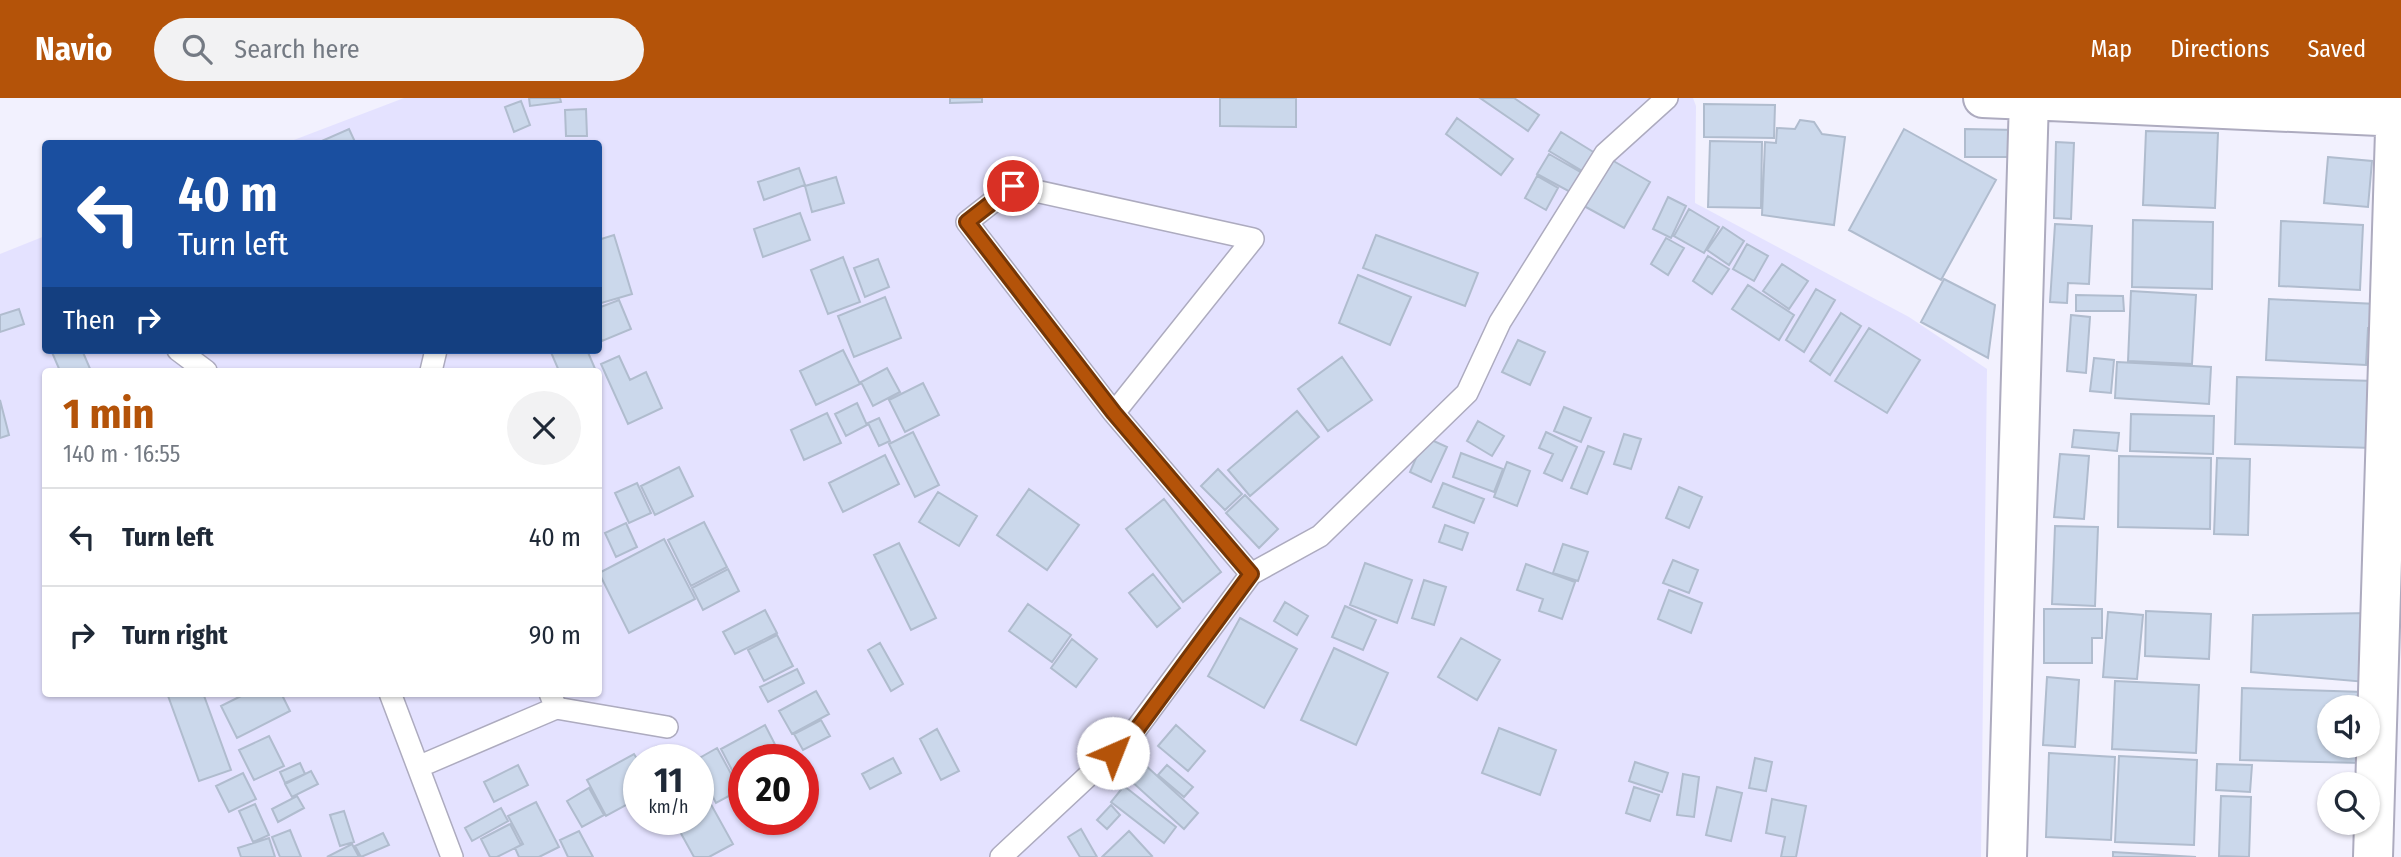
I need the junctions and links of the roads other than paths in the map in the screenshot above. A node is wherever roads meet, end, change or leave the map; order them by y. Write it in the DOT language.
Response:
graph roads {
  1 [pos="1667,98"];
  2 [pos="1983,98"];
  3 [pos="2029,100"];
  4 [pos="2398,110"];
  5 [pos="183,354"];
  6 [pos="202,368"];
  7 [pos="1114,413"];
  8 [pos="1251,574"];
  9 [pos="392,697"];
  10 [pos="553,701"];
  11 [pos="667,727"];
  12 [pos="418,767"];
  13 [pos="452,857"];
  14 [pos="1001,857"];
  15 [pos="2007,857"];
  16 [pos="2372,857"];
  1 -- 8 [label="lane"];
  2 -- 3 [label="street"];
  3 -- 4 [label="street"];
  3 -- 15 [label="street"];
  4 -- 16 [label="street"];
  5 -- 6 [label="lane"];
  7 -- 7 [label="lane"];
  7 -- 8 [label="lane"];
  8 -- 14 [label="lane"];
  9 -- 12 [label="lane"];
  10 -- 11 [label="lane"];
  10 -- 12 [label="lane"];
  12 -- 13 [label="lane"];
}
